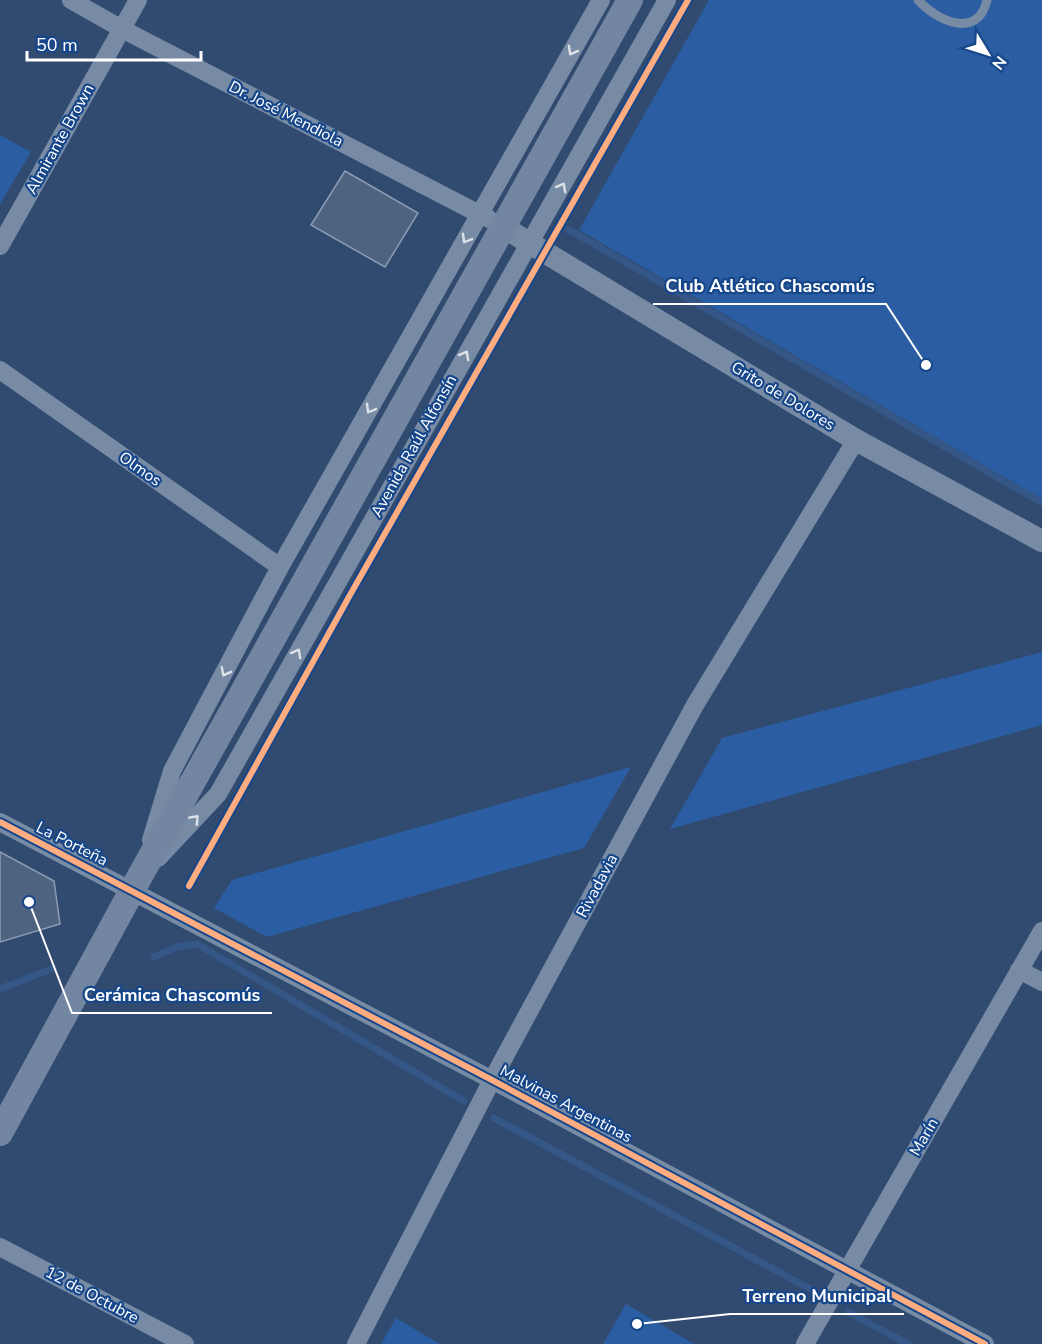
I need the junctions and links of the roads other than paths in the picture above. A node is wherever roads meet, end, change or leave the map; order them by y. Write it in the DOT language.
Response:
graph roads {
  1 [pos="71,0"];
  2 [pos="138,0"];
  3 [pos="601,0"];
  4 [pos="630,0"];
  5 [pos="667,0"];
  6 [pos="918,0"];
  7 [pos="987,0"];
  8 [pos="122,29"];
  9 [pos="481,214"];
  10 [pos="502,227"];
  11 [pos="529,244"];
  12 [pos="0,246"];
  13 [pos="0,370"];
  14 [pos="856,440"];
  15 [pos="1042,541"];
  16 [pos="280,567"];
  17 [pos="0,822"];
  18 [pos="136,883"];
  19 [pos="1042,931"];
  20 [pos="1019,970"];
  21 [pos="1042,982"];
  22 [pos="492,1080"];
  23 [pos="0,1133"];
  24 [pos="0,1247"];
  25 [pos="848,1271"];
  26 [pos="185,1344"];
  27 [pos="356,1344"];
  28 [pos="805,1344"];
  29 [pos="985,1344"];
  1 -- 8 [label="street, Dr. José Mendiola"];
  2 -- 8 [label="street, Almirante Brown"];
  3 -- 9 [label="street, Avenida Raúl Alfonsín, one-way"];
  4 -- 10 [label="main road, Avenida Raúl Alfonsín"];
  11 -- 5 [label="street, Avenida Raúl Alfonsín, one-way"];
  6 -- 7 [label="lane"];
  8 -- 9 [label="street, Dr. José Mendiola"];
  8 -- 12 [label="street, Almirante Brown"];
  9 -- 10 [label="street, Dr. José Mendiola"];
  9 -- 16 [label="street, Avenida Raúl Alfonsín, one-way"];
  10 -- 11 [label="street, Grito de Dolores"];
  10 -- 18 [label="main road, Avenida Raúl Alfonsín"];
  11 -- 14 [label="street, Grito de Dolores"];
  18 -- 11 [label="street, Avenida Raúl Alfonsín, one-way"];
  13 -- 16 [label="street, Olmos"];
  14 -- 15 [label="street, Grito de Dolores"];
  14 -- 22 [label="street, Rivadavia"];
  16 -- 18 [label="street, Avenida Raúl Alfonsín, one-way"];
  17 -- 18 [label="street, La Porteña"];
  18 -- 22 [label="street, Malvinas Argentinas"];
  18 -- 23 [label="main road, Avenida Raúl Alfonsín"];
  19 -- 20 [label="street, Marín"];
  20 -- 21 [label="street"];
  20 -- 25 [label="street, Marín"];
  22 -- 25 [label="street, Malvinas Argentinas"];
  22 -- 27 [label="street, Rivadavia"];
  24 -- 26 [label="street, 12 de Octubre"];
  25 -- 28 [label="street, Marín"];
  25 -- 29 [label="street, Malvinas Argentinas"];
}
